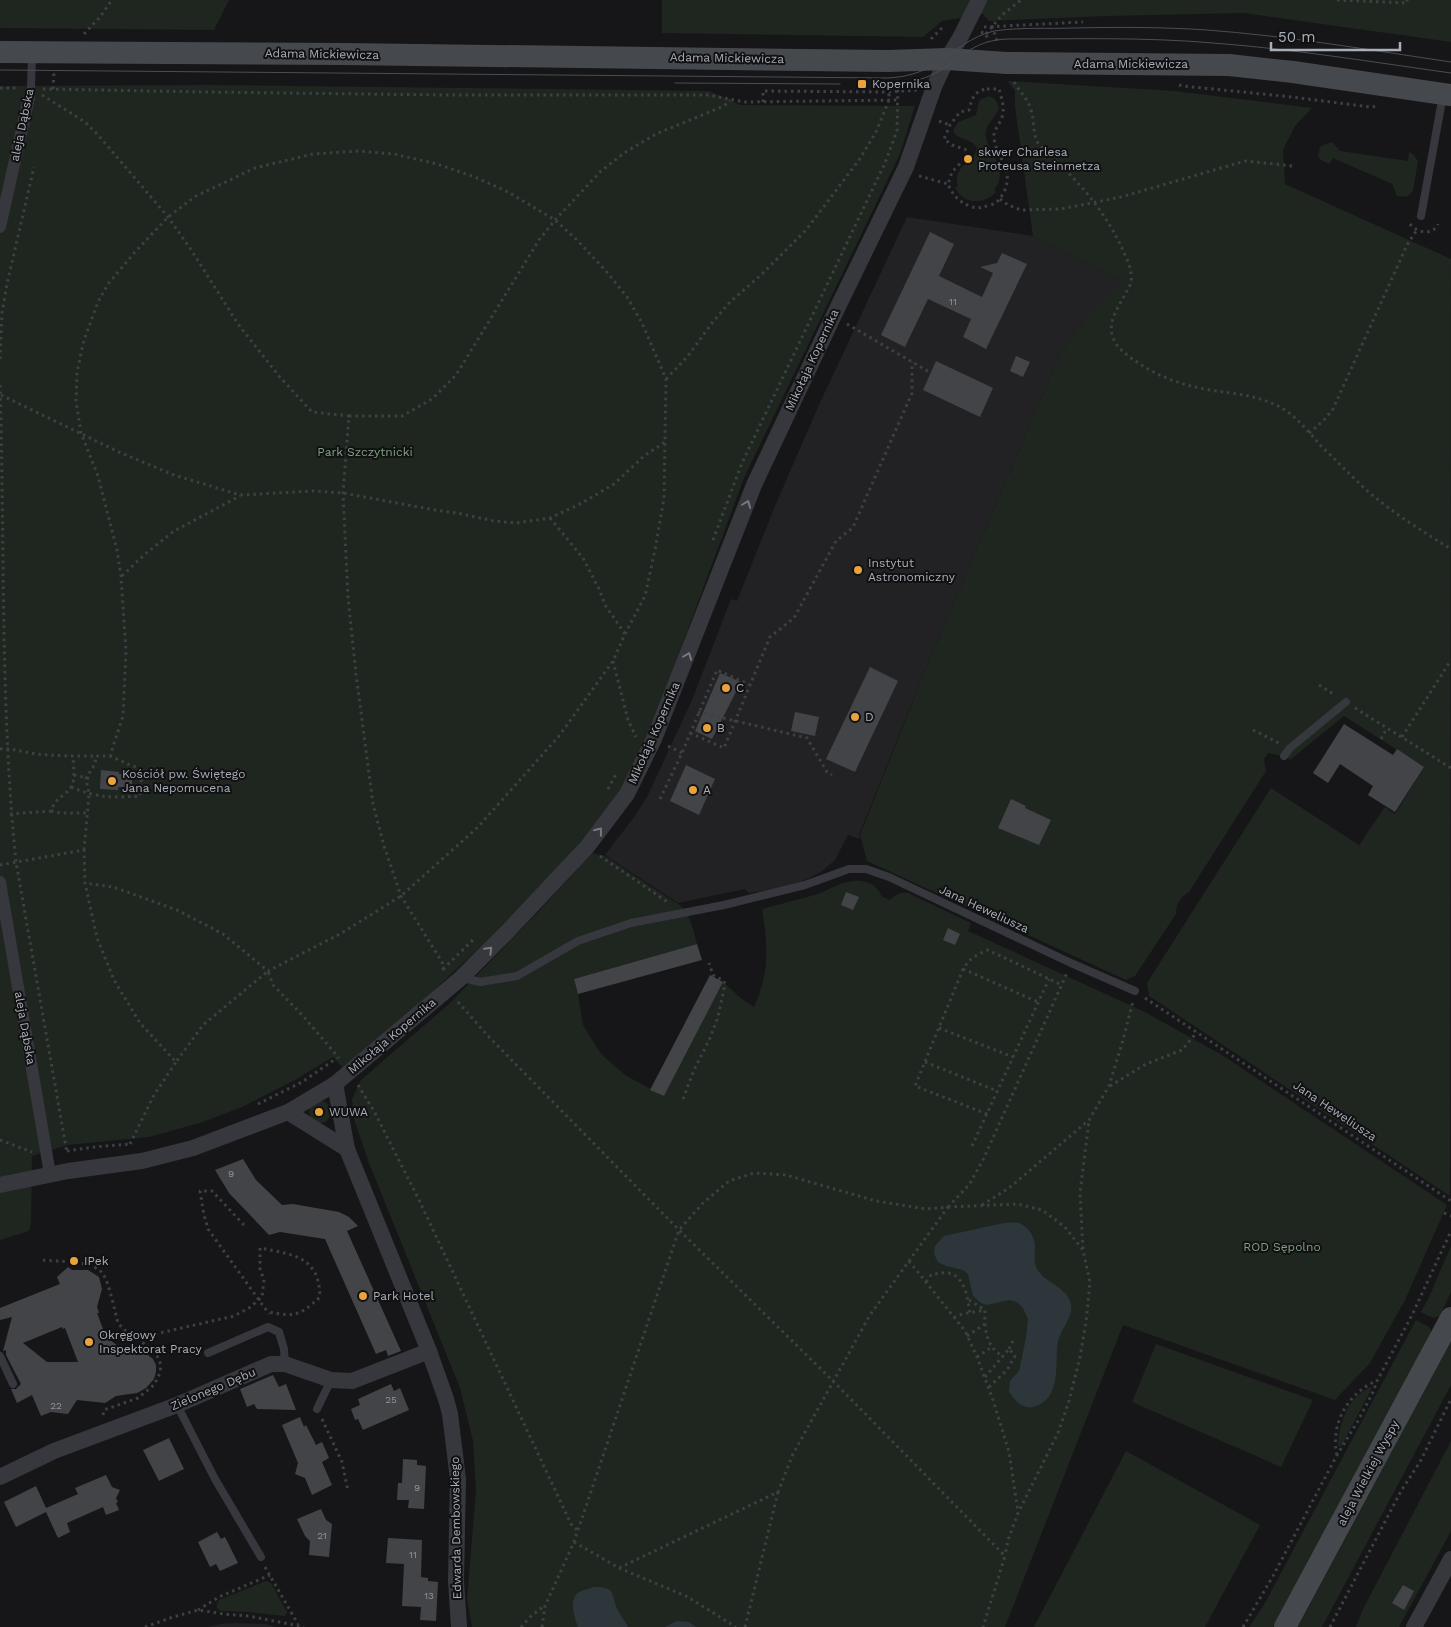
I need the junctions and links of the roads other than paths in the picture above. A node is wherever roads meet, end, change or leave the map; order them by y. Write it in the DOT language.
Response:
graph roads {
  1 [pos="979,0"];
  2 [pos="0,52"];
  3 [pos="32,52"];
  4 [pos="947,59"];
  5 [pos="30,93"];
  6 [pos="1447,94"];
  7 [pos="1421,216"];
  8 [pos="0,227"];
  9 [pos="1346,702"];
  10 [pos="1284,756"];
  11 [pos="0,882"];
  12 [pos="461,978"];
  13 [pos="1135,992"];
  14 [pos="335,1084"];
  15 [pos="288,1112"];
  16 [pos="347,1148"];
  17 [pos="49,1166"];
  18 [pos="0,1185"];
  19 [pos="1451,1318"];
  20 [pos="430,1351"];
  21 [pos="208,1353"];
  22 [pos="0,1356"];
  23 [pos="285,1364"];
  24 [pos="331,1380"];
  25 [pos="13,1384"];
  26 [pos="177,1406"];
  27 [pos="317,1409"];
  28 [pos="0,1478"];
  29 [pos="261,1558"];
  30 [pos="1451,1559"];
  31 [pos="459,1627"];
  32 [pos="1285,1627"];
  33 [pos="1414,1627"];
  1 -- 4 [label="street, Mikołaja Kopernika"];
  2 -- 3 [label="main road, Adama Mickiewicza"];
  3 -- 4 [label="main road, Adama Mickiewicza"];
  3 -- 5 [label="lane, aleja Dąbska"];
  4 -- 6 [label="main road, Adama Mickiewicza"];
  12 -- 4 [label="street, Mikołaja Kopernika, one-way"];
  5 -- 8 [label="street, aleja Dąbska"];
  6 -- 7 [label="lane"];
  9 -- 10 [label="lane"];
  11 -- 17 [label="street, aleja Dąbska"];
  12 -- 13 [label="lane, Jana Heweliusza"];
  12 -- 14 [label="street, Mikołaja Kopernika"];
  14 -- 15 [label="street, Mikołaja Kopernika"];
  14 -- 16 [label="street, Edwarda Dembowskiego"];
  15 -- 16 [label="street"];
  15 -- 17 [label="street, Mikołaja Kopernika"];
  16 -- 20 [label="street, Edwarda Dembowskiego"];
  17 -- 18 [label="street, Mikołaja Kopernika"];
  19 -- 32 [label="main road, aleja Wielkiej Wyspy"];
  20 -- 24 [label="street, Zielonego Dębu"];
  20 -- 31 [label="street, Edwarda Dembowskiego"];
  21 -- 23 [label="lane"];
  22 -- 25 [label="lane"];
  23 -- 24 [label="street, Zielonego Dębu"];
  23 -- 26 [label="street, Zielonego Dębu"];
  24 -- 27 [label="lane"];
  26 -- 28 [label="street, Zielonego Dębu"];
  26 -- 29 [label="lane"];
  30 -- 33 [label="street"];
}
